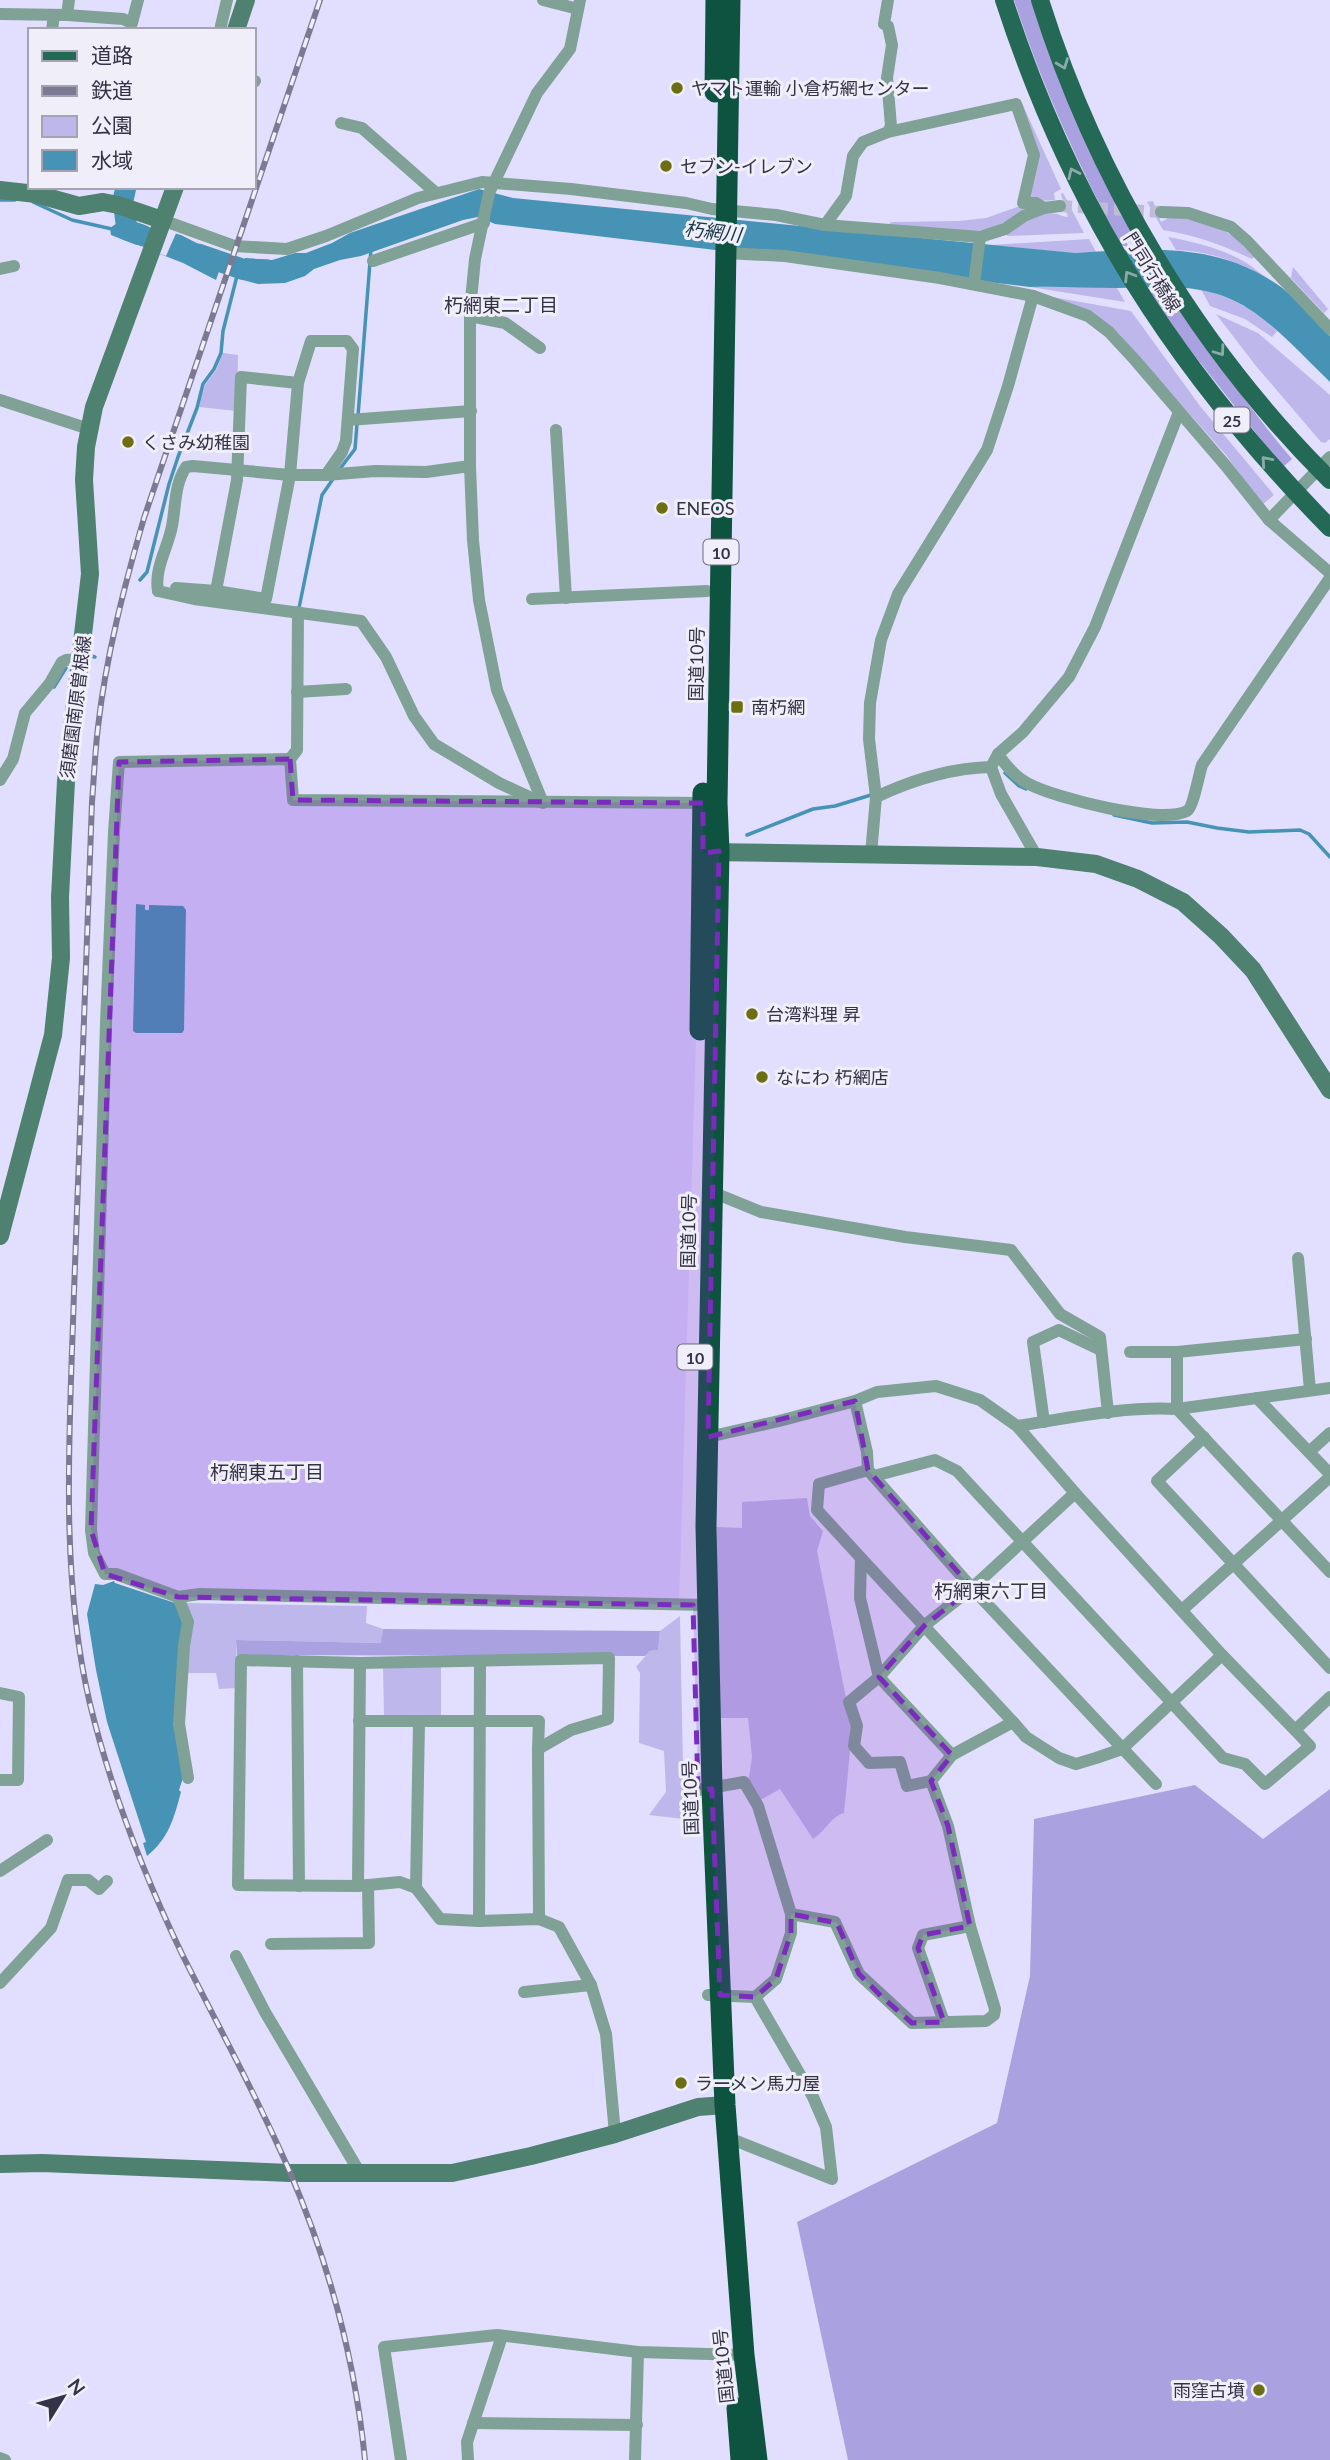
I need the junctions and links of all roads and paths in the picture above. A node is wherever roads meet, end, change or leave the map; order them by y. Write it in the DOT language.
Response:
graph roads {
  1 [pos="69,0"];
  2 [pos="138,0"];
  3 [pos="227,0"];
  4 [pos="246,0"];
  5 [pos="544,0"];
  6 [pos="716,0"];
  7 [pos="730,0"];
  8 [pos="888,0"];
  9 [pos="1004,0"];
  10 [pos="1040,0"];
  11 [pos="579,4"];
  12 [pos="0,14"];
  13 [pos="60,15"];
  14 [pos="53,28"];
  15 [pos="220,28"];
  16 [pos="237,28"];
  17 [pos="341,123"];
  18 [pos="888,132"];
  19 [pos="492,188"];
  20 [pos="175,189"];
  21 [pos="0,190"];
  22 [pos="43,192"];
  23 [pos="436,193"];
  24 [pos="1060,206"];
  25 [pos="1044,208"];
  26 [pos="719,210"];
  27 [pos="1161,212"];
  28 [pos="162,222"];
  29 [pos="484,223"];
  30 [pos="825,225"];
  31 [pos="980,243"];
  32 [pos="719,253"];
  33 [pos="373,261"];
  34 [pos="13,266"];
  35 [pos="0,269"];
  36 [pos="975,280"];
  37 [pos="1033,296"];
  38 [pos="470,316"];
  39 [pos="1330,329"];
  40 [pos="540,348"];
  41 [pos="298,383"];
  42 [pos="0,400"];
  43 [pos="471,411"];
  44 [pos="1179,412"];
  45 [pos="354,420"];
  46 [pos="89,429"];
  47 [pos="556,430"];
  48 [pos="470,466"];
  49 [pos="1326,469"];
  50 [pos="236,471"];
  51 [pos="290,475"];
  52 [pos="328,475"];
  53 [pos="1295,492"];
  54 [pos="1269,520"];
  55 [pos="1330,528"];
  56 [pos="1330,575"];
  57 [pos="158,591"];
  58 [pos="216,591"];
  59 [pos="707,591"];
  60 [pos="566,598"];
  61 [pos="532,599"];
  62 [pos="298,612"];
  63 [pos="80,661"];
  64 [pos="346,689"];
  65 [pos="297,692"];
  66 [pos="998,754"];
  67 [pos="290,759"];
  68 [pos="991,767"];
  69 [pos="0,780"];
  70 [pos="876,797"];
  71 [pos="543,803"];
  72 [pos="710,803"];
  73 [pos="711,852"];
  74 [pos="871,854"];
  75 [pos="1037,857"];
  76 [pos="1330,1090"];
  77 [pos="712,1192"];
  78 [pos="0,1236"];
  79 [pos="1298,1258"];
  80 [pos="1306,1339"];
  81 [pos="1101,1350"];
  82 [pos="1130,1352"];
  83 [pos="1177,1352"];
  84 [pos="1330,1388"];
  85 [pos="1310,1391"];
  86 [pos="1258,1398"];
  87 [pos="855,1401"];
  88 [pos="1177,1409"];
  89 [pos="1108,1413"];
  90 [pos="1044,1422"];
  91 [pos="1017,1426"];
  92 [pos="1330,1433"];
  93 [pos="708,1437"];
  94 [pos="1204,1437"];
  95 [pos="1309,1452"];
  96 [pos="871,1473"];
  97 [pos="1330,1476"];
  98 [pos="1075,1493"];
  99 [pos="1283,1520"];
  100 [pos="1023,1541"];
  101 [pos="862,1558"];
  102 [pos="1234,1563"];
  103 [pos="1330,1572"];
  104 [pos="972,1588"];
  105 [pos="178,1597"];
  106 [pos="700,1605"];
  107 [pos="1182,1610"];
  108 [pos="925,1625"];
  109 [pos="1222,1655"];
  110 [pos="297,1661"];
  111 [pos="480,1662"];
  112 [pos="360,1663"];
  113 [pos="1330,1668"];
  114 [pos="879,1676"];
  115 [pos="0,1693"];
  116 [pos="1330,1697"];
  117 [pos="1173,1702"];
  118 [pos="359,1721"];
  119 [pos="419,1722"];
  120 [pos="481,1722"];
  121 [pos="1013,1722"];
  122 [pos="1295,1730"];
  123 [pos="538,1749"];
  124 [pos="1122,1749"];
  125 [pos="952,1755"];
  126 [pos="188,1778"];
  127 [pos="0,1780"];
  128 [pos="931,1781"];
  129 [pos="1156,1784"];
  130 [pos="705,1790"];
  131 [pos="47,1840"];
  132 [pos="0,1871"];
  133 [pos="107,1881"];
  134 [pos="299,1886"];
  135 [pos="363,1886"];
  136 [pos="416,1888"];
  137 [pos="791,1914"];
  138 [pos="539,1919"];
  139 [pos="479,1921"];
  140 [pos="970,1926"];
  141 [pos="271,1944"];
  142 [pos="236,1956"];
  143 [pos="0,1983"];
  144 [pos="591,1984"];
  145 [pos="524,1992"];
  146 [pos="714,1995"];
  147 [pos="755,1997"];
  148 [pos="944,2022"];
  149 [pos="719,2105"];
  150 [pos="615,2134"];
  151 [pos="729,2138"];
  152 [pos="0,2164"];
  153 [pos="360,2173"];
  154 [pos="502,2336"];
  155 [pos="638,2352"];
  156 [pos="738,2355"];
  157 [pos="473,2423"];
  158 [pos="637,2426"];
  159 [pos="0,2458"];
  160 [pos="745,2459"];
  161 [pos="5,2460"];
  162 [pos="401,2460"];
  163 [pos="468,2460"];
  164 [pos="635,2460"];
  1 -- 13 [label="street"];
  2 -- 13 [label="street"];
  3 -- 15 [label="street"];
  4 -- 16 [label="street"];
  5 -- 11 [label="street"];
  6 -- 26 [label="highway, 国道10号 / 10"];
  7 -- 26 [label="highway, 国道10号 / 10"];
  8 -- 18 [label="street"];
  53 -- 9 [label="main road, 門司行橋線 / 25, one-way"];
  10 -- 49 [label="main road, 門司行橋線 / 25, one-way"];
  11 -- 19 [label="street"];
  12 -- 13 [label="street"];
  13 -- 14 [label="street"];
  17 -- 23 [label="street"];
  18 -- 25 [label="street"];
  18 -- 30 [label="street"];
  19 -- 23 [label="street"];
  19 -- 26 [label="street"];
  19 -- 29 [label="street"];
  20 -- 28 [label="street, 須磨園南原曽根線"];
  21 -- 22 [label="street"];
  22 -- 28 [label="street"];
  23 -- 28 [label="street"];
  24 -- 25 [label="street"];
  25 -- 31 [label="street"];
  26 -- 30 [label="street"];
  26 -- 32 [label="highway, 国道10号 / 10"];
  27 -- 39 [label="street"];
  28 -- 46 [label="street, 須磨園南原曽根線"];
  29 -- 33 [label="street"];
  29 -- 38 [label="street"];
  30 -- 31 [label="street"];
  31 -- 36 [label="street"];
  32 -- 36 [label="street"];
  32 -- 59 [label="highway, 国道10号 / 10"];
  32 -- 72 [label="highway, 国道10号 / 10"];
  34 -- 35 [label="street"];
  36 -- 37 [label="street"];
  37 -- 44 [label="street"];
  37 -- 70 [label="street"];
  38 -- 40 [label="street"];
  38 -- 43 [label="street"];
  41 -- 45 [label="street"];
  41 -- 50 [label="street"];
  41 -- 51 [label="street"];
  42 -- 46 [label="street"];
  43 -- 45 [label="street"];
  43 -- 48 [label="street"];
  44 -- 54 [label="street"];
  44 -- 66 [label="street"];
  45 -- 52 [label="street"];
  46 -- 63 [label="street, 須磨園南原曽根線"];
  47 -- 60 [label="street"];
  48 -- 52 [label="street"];
  48 -- 71 [label="street"];
  49 -- 53 [label="street"];
  50 -- 51 [label="street"];
  50 -- 57 [label="street"];
  50 -- 58 [label="street"];
  51 -- 52 [label="street"];
  51 -- 58 [label="street"];
  53 -- 54 [label="street"];
  53 -- 55 [label="main road, 門司行橋線 / 25"];
  54 -- 56 [label="street"];
  56 -- 66 [label="street"];
  57 -- 58 [label="street"];
  57 -- 62 [label="street"];
  59 -- 60 [label="street"];
  59 -- 72 [label="highway, 国道10号 / 10"];
  60 -- 61 [label="street"];
  62 -- 65 [label="street"];
  62 -- 71 [label="street"];
  63 -- 69 [label="street"];
  63 -- 78 [label="street, 須磨園南原曽根線"];
  64 -- 65 [label="street"];
  65 -- 67 [label="street"];
  66 -- 68 [label="street"];
  67 -- 71 [label="street"];
  67 -- 105 [label="street"];
  68 -- 70 [label="street"];
  68 -- 75 [label="street"];
  70 -- 74 [label="street"];
  71 -- 72 [label="street"];
  72 -- 73 [label="highway, 国道10号 / 10"];
  73 -- 74 [label="street"];
  73 -- 77 [label="highway, 国道10号 / 10"];
  73 -- 106 [label="highway, 国道10号 / 10"];
  74 -- 75 [label="street"];
  75 -- 76 [label="street"];
  77 -- 81 [label="street"];
  77 -- 93 [label="highway, 国道10号 / 10"];
  79 -- 80 [label="street"];
  80 -- 83 [label="street"];
  80 -- 85 [label="street"];
  81 -- 89 [label="street"];
  81 -- 90 [label="street"];
  82 -- 83 [label="street"];
  83 -- 88 [label="street"];
  84 -- 85 [label="street"];
  85 -- 86 [label="street"];
  86 -- 88 [label="street"];
  86 -- 95 [label="street"];
  87 -- 91 [label="street"];
  87 -- 93 [label="street"];
  87 -- 96 [label="street"];
  88 -- 89 [label="street"];
  88 -- 94 [label="street"];
  89 -- 90 [label="street"];
  90 -- 91 [label="street"];
  91 -- 98 [label="street"];
  92 -- 95 [label="street"];
  93 -- 106 [label="highway, 国道10号 / 10"];
  94 -- 99 [label="street"];
  94 -- 102 [label="street"];
  95 -- 97 [label="street"];
  96 -- 100 [label="street"];
  96 -- 101 [label="street"];
  96 -- 104 [label="street"];
  97 -- 99 [label="street"];
  98 -- 100 [label="street"];
  98 -- 107 [label="street"];
  99 -- 102 [label="street"];
  99 -- 103 [label="street"];
  100 -- 104 [label="street"];
  100 -- 117 [label="street"];
  101 -- 108 [label="street"];
  101 -- 114 [label="street"];
  102 -- 107 [label="street"];
  102 -- 113 [label="street"];
  104 -- 108 [label="street"];
  104 -- 124 [label="street"];
  105 -- 106 [label="street"];
  105 -- 126 [label="street"];
  106 -- 130 [label="highway, 国道10号 / 10"];
  107 -- 109 [label="street"];
  108 -- 114 [label="street"];
  108 -- 121 [label="street"];
  109 -- 117 [label="street"];
  109 -- 122 [label="street"];
  110 -- 112 [label="street"];
  110 -- 134 [label="street"];
  110 -- 134 [label="street"];
  111 -- 112 [label="street"];
  111 -- 120 [label="street"];
  111 -- 123 [label="street"];
  112 -- 118 [label="street"];
  114 -- 125 [label="street"];
  114 -- 128 [label="street"];
  115 -- 127 [label="street"];
  116 -- 122 [label="street"];
  117 -- 122 [label="street"];
  117 -- 124 [label="street"];
  118 -- 119 [label="street"];
  118 -- 135 [label="street"];
  119 -- 120 [label="street"];
  119 -- 136 [label="street"];
  120 -- 123 [label="street"];
  120 -- 139 [label="street"];
  121 -- 124 [label="street"];
  121 -- 125 [label="street"];
  123 -- 138 [label="street"];
  124 -- 129 [label="street"];
  125 -- 128 [label="street"];
  128 -- 140 [label="street"];
  130 -- 137 [label="street"];
  130 -- 146 [label="highway, 国道10号 / 10"];
  131 -- 132 [label="street"];
  133 -- 143 [label="street"];
  134 -- 135 [label="street"];
  135 -- 136 [label="street"];
  135 -- 141 [label="street"];
  136 -- 139 [label="street"];
  137 -- 147 [label="street"];
  137 -- 148 [label="street"];
  138 -- 139 [label="street"];
  138 -- 144 [label="street"];
  140 -- 148 [label="street"];
  140 -- 148 [label="street"];
  142 -- 153 [label="street"];
  144 -- 145 [label="street"];
  144 -- 150 [label="street"];
  146 -- 147 [label="street"];
  146 -- 149 [label="highway, 国道10号 / 10"];
  147 -- 151 [label="street"];
  149 -- 150 [label="street"];
  149 -- 151 [label="highway, 国道10号 / 10"];
  149 -- 156 [label="highway, 国道10号 / 10"];
  150 -- 153 [label="street"];
  151 -- 156 [label="highway, 国道10号 / 10"];
  152 -- 153 [label="street"];
  154 -- 155 [label="street"];
  154 -- 157 [label="street"];
  154 -- 162 [label="street"];
  155 -- 156 [label="street"];
  155 -- 158 [label="street"];
  156 -- 160 [label="highway, 国道10号 / 10"];
  157 -- 158 [label="street"];
  157 -- 163 [label="street"];
  158 -- 164 [label="street"];
  159 -- 161 [label="street"];
}
